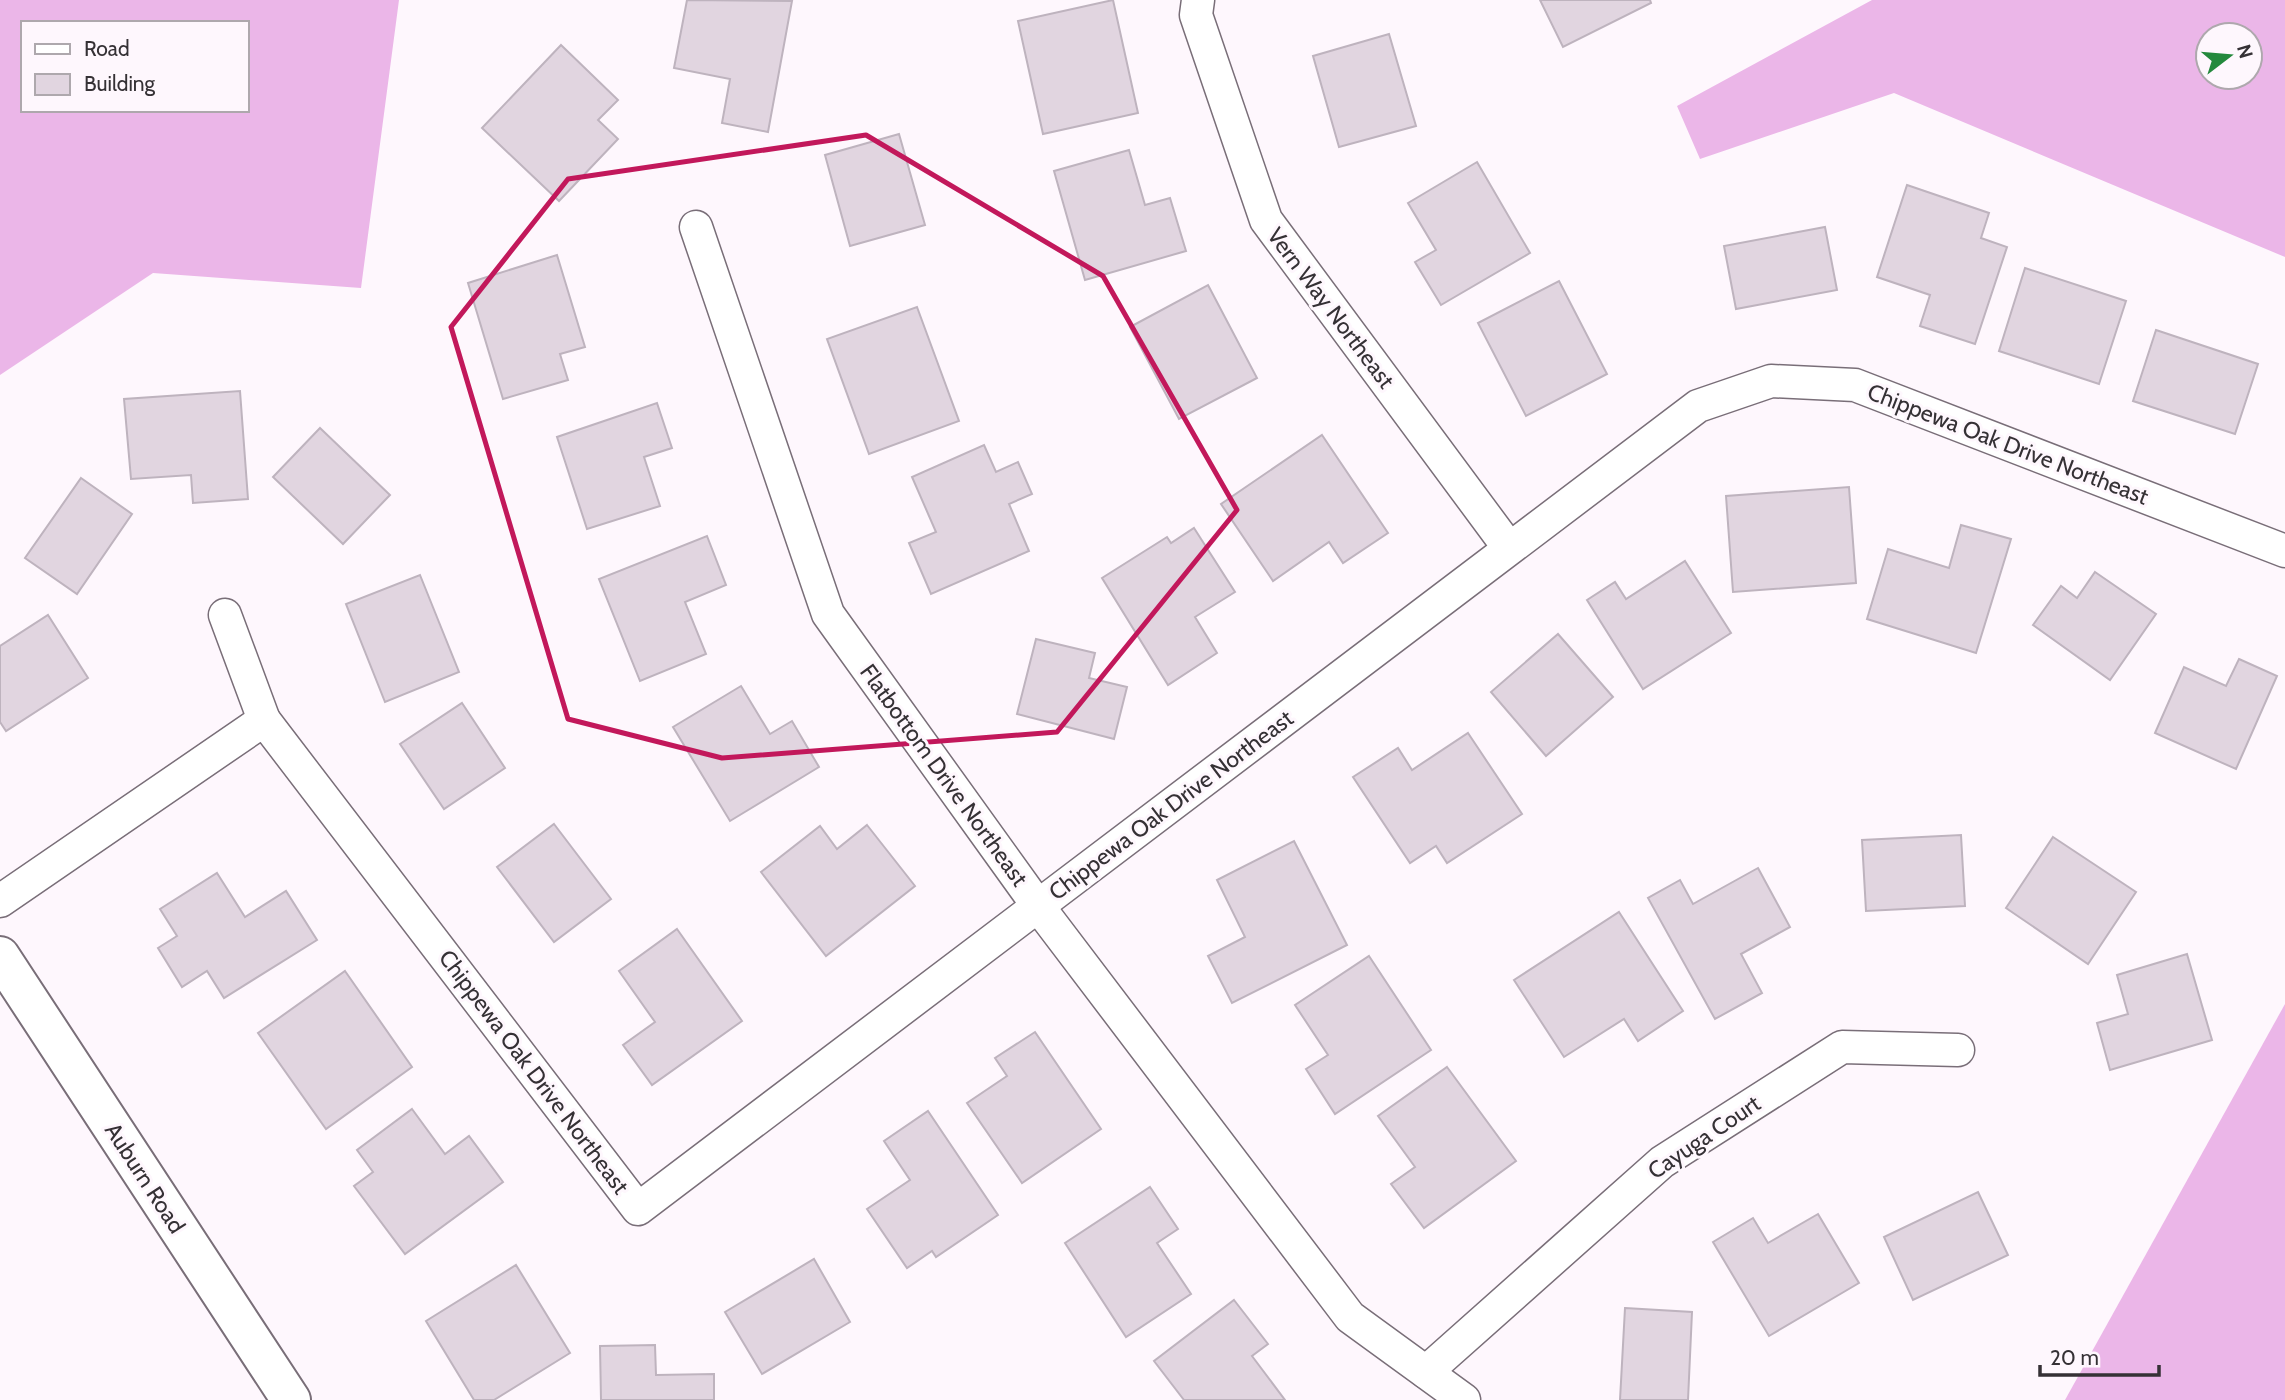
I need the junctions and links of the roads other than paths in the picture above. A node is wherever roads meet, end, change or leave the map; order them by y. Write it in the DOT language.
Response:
graph roads {
  1 [pos="1198,0"];
  2 [pos="696,227"];
  3 [pos="1510,548"];
  4 [pos="2285,551"];
  5 [pos="225,615"];
  6 [pos="264,720"];
  7 [pos="0,901"];
  8 [pos="1038,906"];
  9 [pos="0,956"];
  10 [pos="1958,1050"];
  11 [pos="1426,1372"];
  12 [pos="291,1400"];
  13 [pos="1464,1400"];
  1 -- 3 [label="street, Vern Way Northeast"];
  2 -- 8 [label="street, Flatbottom Drive Northeast"];
  3 -- 4 [label="street, Chippewa Oak Drive Northeast"];
  3 -- 8 [label="street, Chippewa Oak Drive Northeast"];
  5 -- 6 [label="street, Chippewa Oak Drive Northeast"];
  6 -- 7 [label="street"];
  6 -- 8 [label="street, Chippewa Oak Drive Northeast"];
  8 -- 11 [label="street, Flatbottom Drive Northeast"];
  9 -- 12 [label="main road, Auburn Road"];
  10 -- 11 [label="street, Cayuga Court"];
  11 -- 13 [label="street, Flatbottom Drive Northeast"];
}
